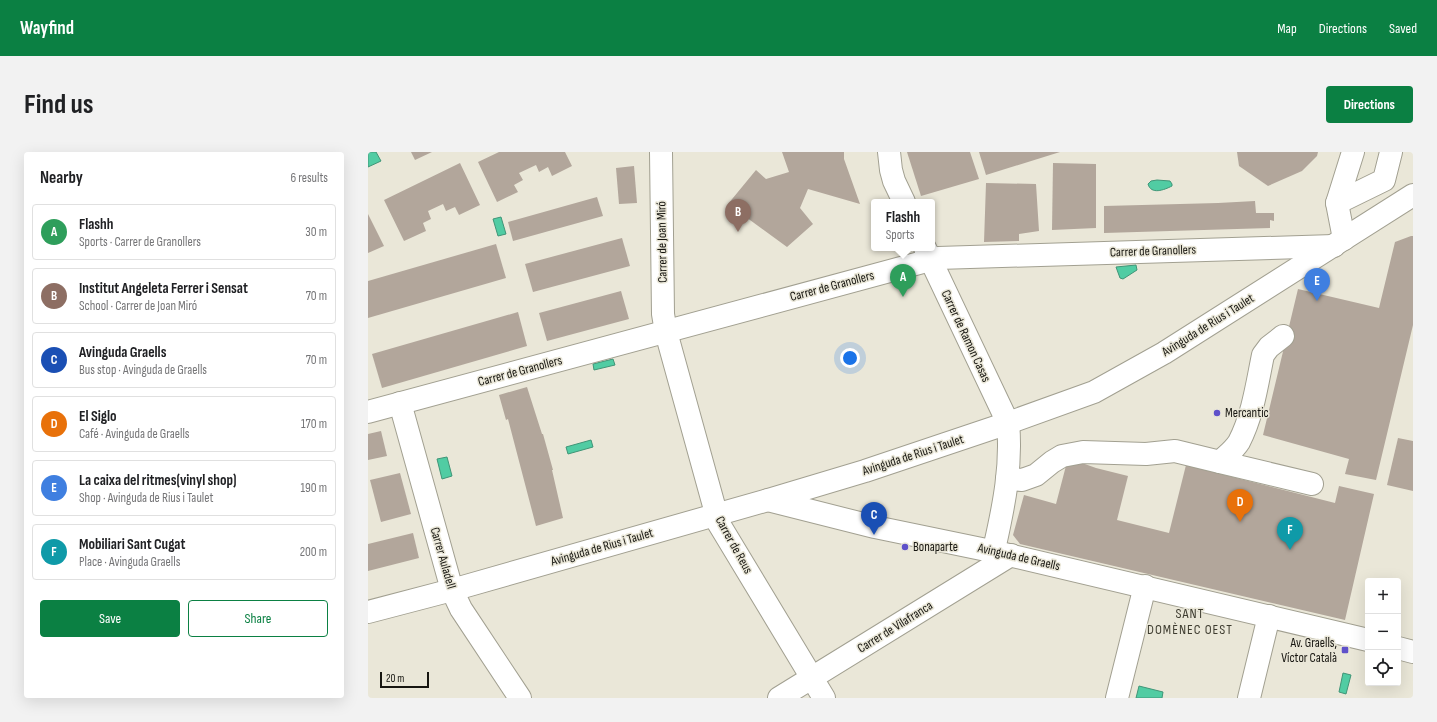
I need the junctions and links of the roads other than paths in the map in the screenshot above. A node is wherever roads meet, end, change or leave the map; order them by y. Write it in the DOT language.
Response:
graph roads {
  1 [pos="660,152"];
  2 [pos="889,152"];
  3 [pos="1352,152"];
  4 [pos="1391,152"];
  5 [pos="1384,180"];
  6 [pos="903,199"];
  7 [pos="1407,199"];
  8 [pos="1337,203"];
  9 [pos="1339,242"];
  10 [pos="927,254"];
  11 [pos="666,332"];
  12 [pos="1283,336"];
  13 [pos="400,403"];
  14 [pos="368,412"];
  15 [pos="1008,423"];
  16 [pos="1220,462"];
  17 [pos="1008,479"];
  18 [pos="1312,484"];
  19 [pos="768,500"];
  20 [pos="716,514"];
  21 [pos="1004,554"];
  22 [pos="1145,586"];
  23 [pos="452,590"];
  24 [pos="368,612"];
  25 [pos="1269,616"];
  26 [pos="1365,639"];
  27 [pos="1401,649"];
  28 [pos="1413,652"];
  29 [pos="812,678"];
  30 [pos="520,698"];
  31 [pos="779,698"];
  32 [pos="824,698"];
  33 [pos="1117,698"];
  34 [pos="1249,698"];
  1 -- 11 [label="street, Carrer de Joan Miró"];
  2 -- 6 [label="street"];
  3 -- 8 [label="street"];
  4 -- 5 [label="street"];
  5 -- 7 [label="street"];
  5 -- 8 [label="street"];
  7 -- 9 [label="street, Avinguda de Rius i Taulet"];
  8 -- 9 [label="street"];
  9 -- 10 [label="street, Carrer de Granollers"];
  9 -- 15 [label="street, Avinguda de Rius i Taulet"];
  10 -- 11 [label="street, Carrer de Granollers"];
  10 -- 15 [label="street, Carrer de Ramon Casas"];
  11 -- 13 [label="street, Carrer de Granollers"];
  11 -- 20 [label="street, Carrer de Reus"];
  12 -- 16 [label="street"];
  13 -- 14 [label="street, Carrer de Granollers"];
  13 -- 23 [label="street, Carrer Auladell"];
  15 -- 17 [label="street"];
  15 -- 19 [label="street, Avinguda de Rius i Taulet"];
  16 -- 17 [label="street"];
  16 -- 18 [label="street"];
  17 -- 21 [label="street"];
  19 -- 20 [label="street, Avinguda de Rius i Taulet"];
  19 -- 21 [label="street, Avinguda de Graells"];
  20 -- 23 [label="street, Avinguda de Rius i Taulet"];
  20 -- 29 [label="street, Carrer de Reus"];
  21 -- 22 [label="street, Avinguda de Graells"];
  21 -- 29 [label="street, Carrer de Vilafranca"];
  22 -- 25 [label="street, Avinguda de Graells"];
  22 -- 33 [label="street"];
  23 -- 24 [label="street, Avinguda de Rius i Taulet"];
  23 -- 30 [label="street, Carrer Auladell"];
  25 -- 26 [label="street, Avinguda de Graells"];
  25 -- 34 [label="street"];
  27 -- 28 [label="street"];
  29 -- 31 [label="street, Carrer de Vilafranca"];
  29 -- 32 [label="street, Carrer de Reus"];
}
